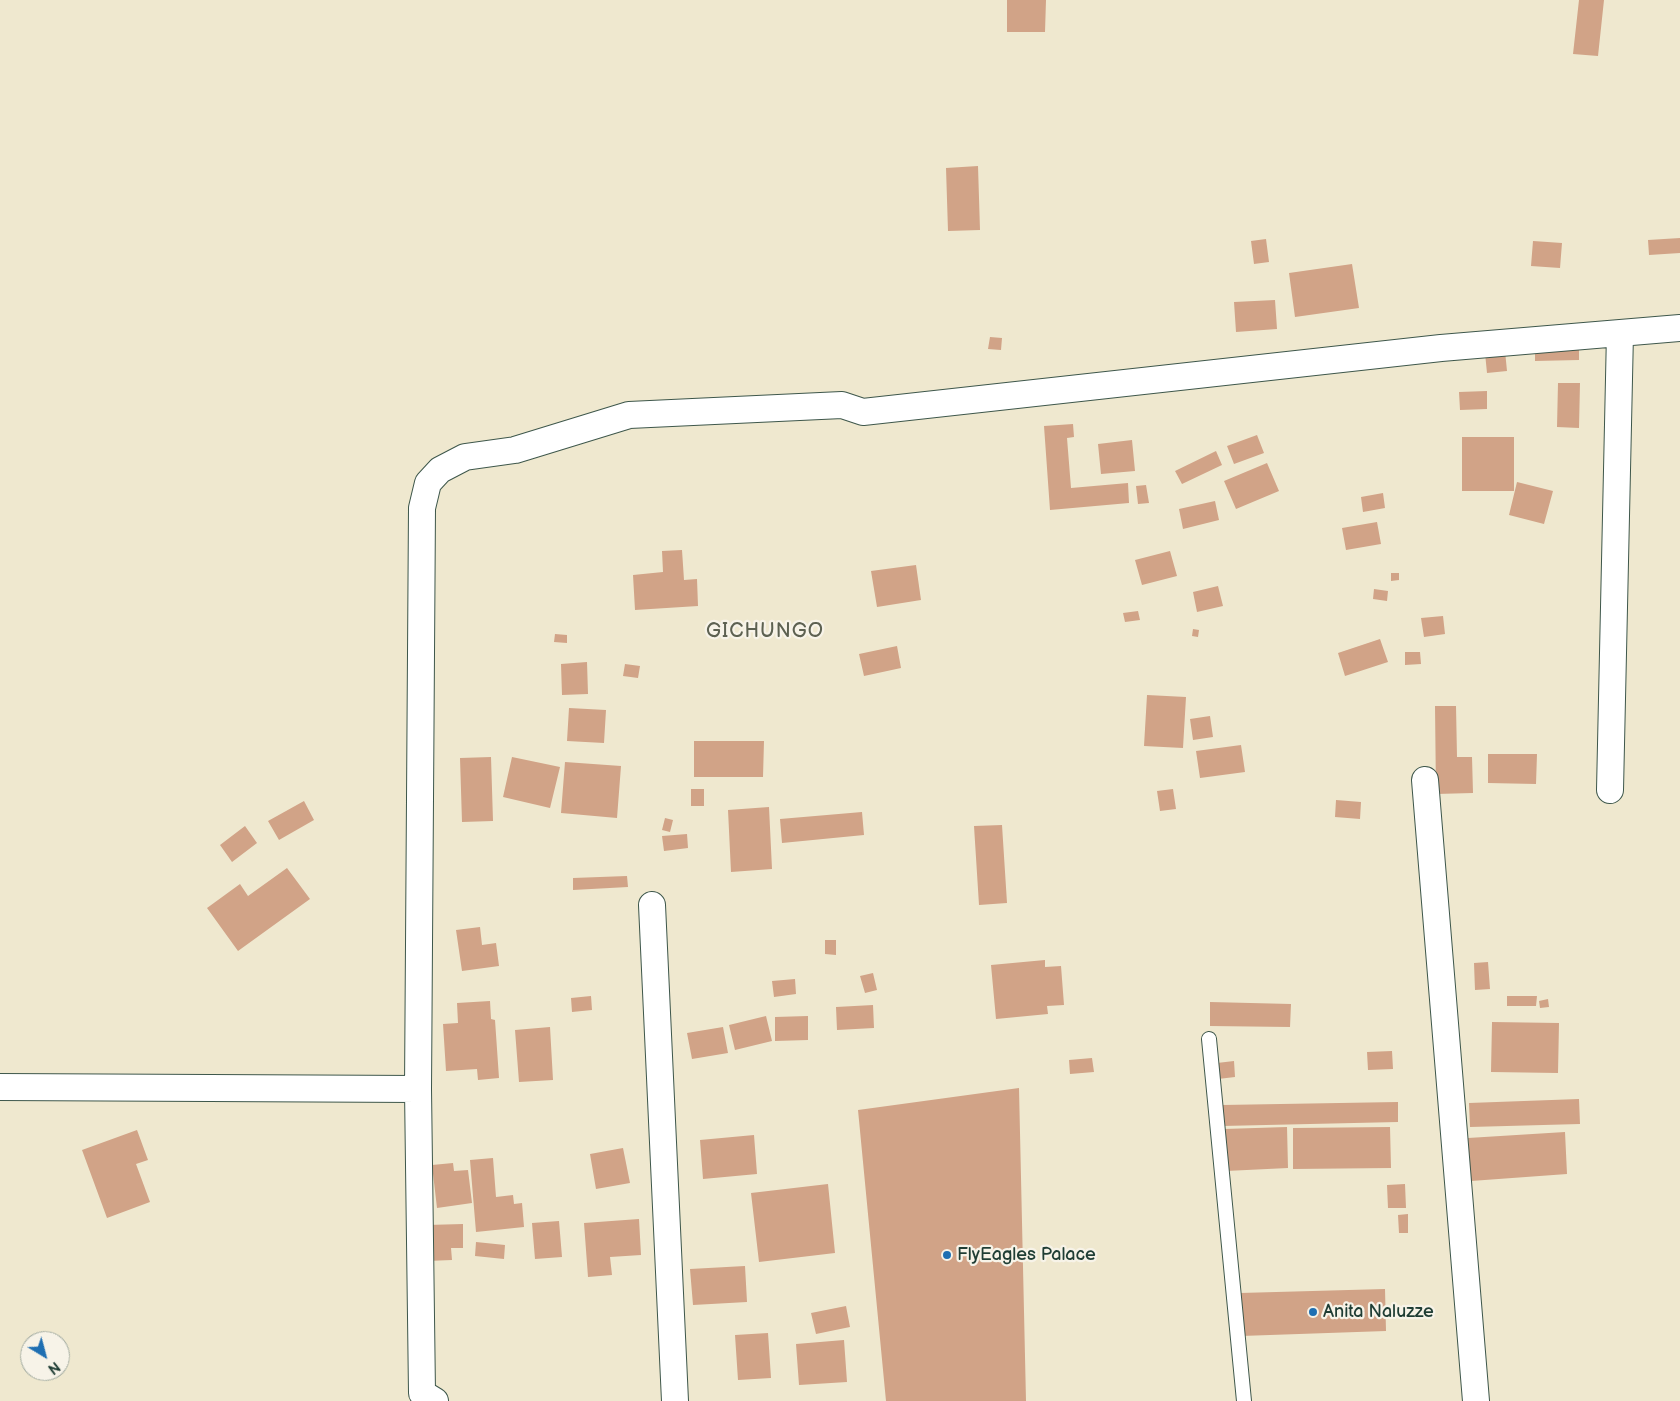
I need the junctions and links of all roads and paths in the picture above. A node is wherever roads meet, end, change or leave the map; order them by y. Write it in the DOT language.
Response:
graph roads {
  1 [pos="1680,328"];
  2 [pos="1620,333"];
  3 [pos="1426,780"];
  4 [pos="1610,790"];
  5 [pos="652,905"];
  6 [pos="1209,1039"];
  7 [pos="0,1087"];
  8 [pos="418,1089"];
  9 [pos="436,1401"];
  10 [pos="675,1401"];
  11 [pos="1244,1401"];
  12 [pos="1476,1401"];
  1 -- 2 [label="street"];
  2 -- 4 [label="street"];
  2 -- 8 [label="street"];
  3 -- 12 [label="street"];
  5 -- 10 [label="street"];
  6 -- 11 [label="lane"];
  7 -- 8 [label="street"];
  8 -- 9 [label="street"];
}
